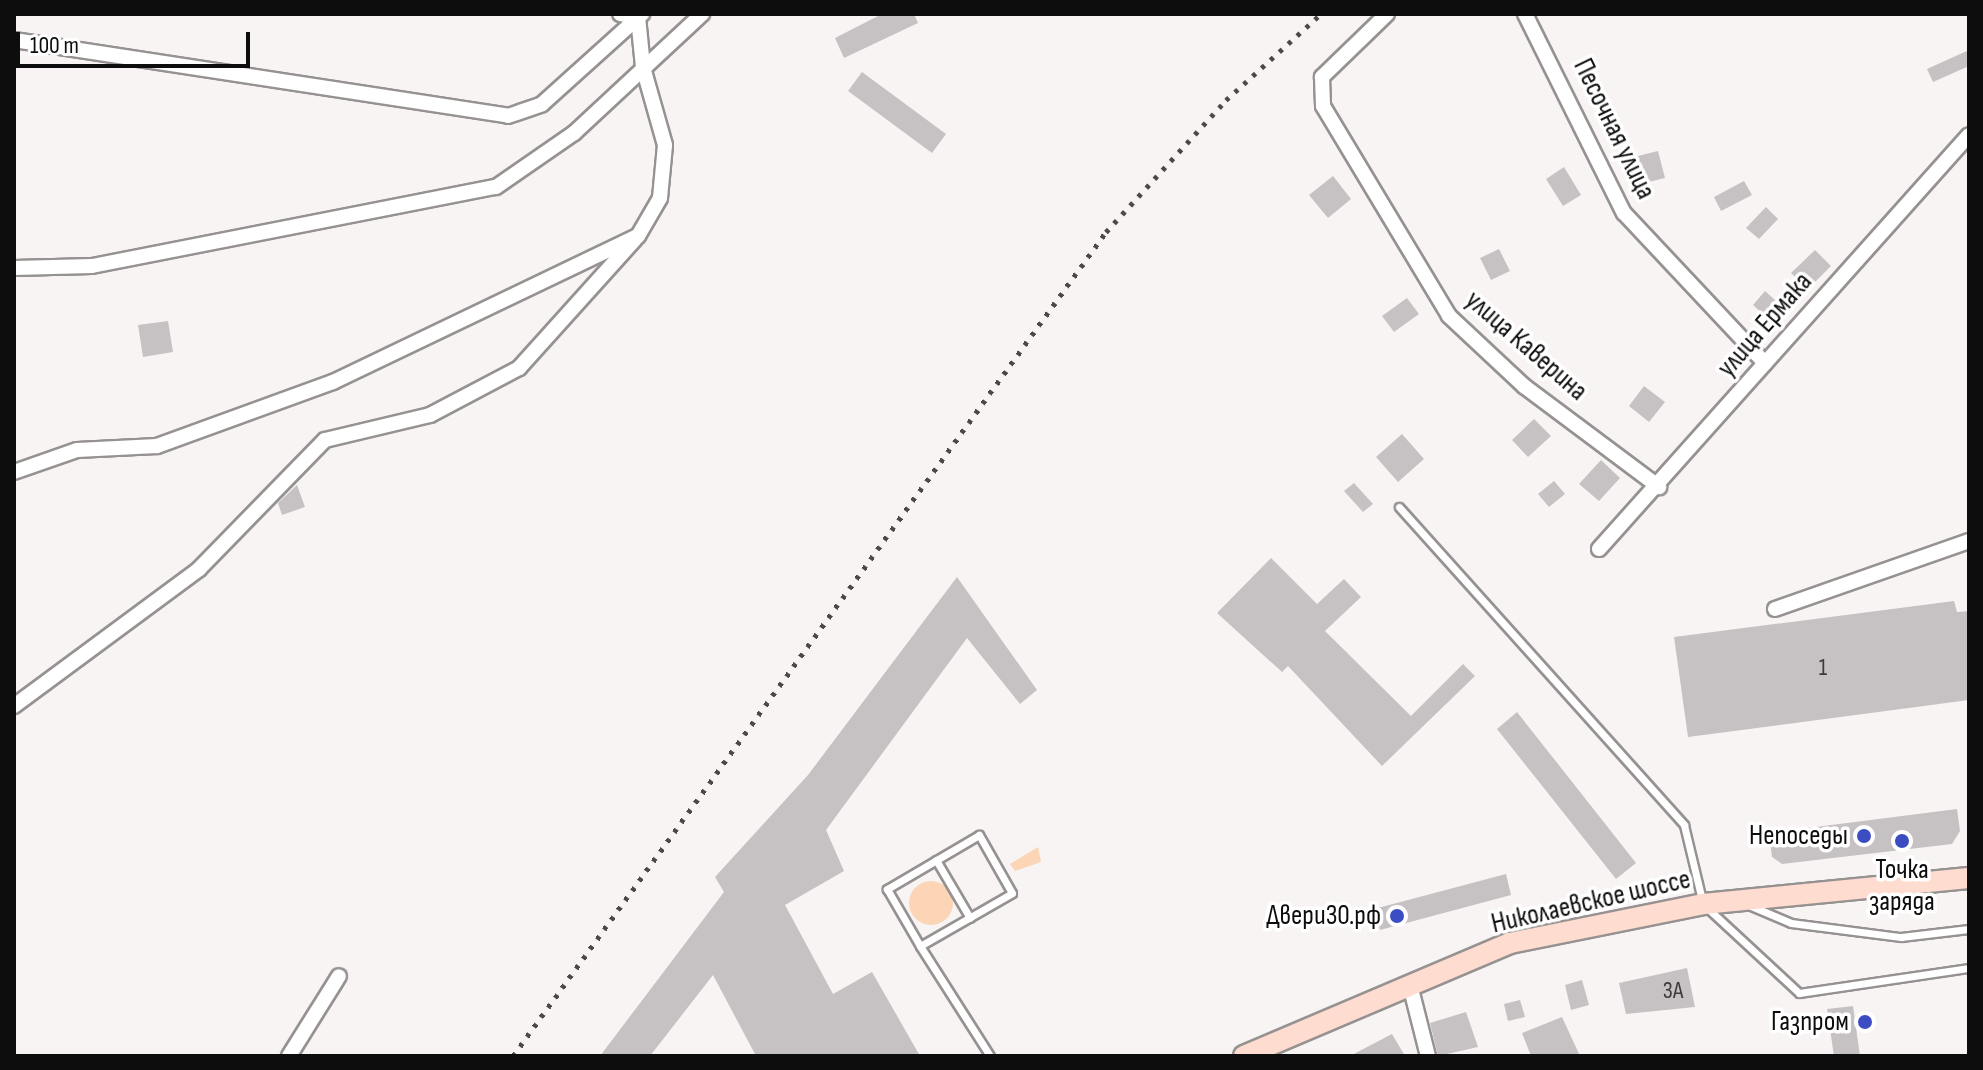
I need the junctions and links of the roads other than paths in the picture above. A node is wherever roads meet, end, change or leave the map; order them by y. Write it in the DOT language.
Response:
graph roads {
  1 [pos="620,14"];
  2 [pos="702,14"];
  3 [pos="1387,14"];
  4 [pos="1525,14"];
  5 [pos="640,15"];
  6 [pos="14,40"];
  7 [pos="643,67"];
  8 [pos="1969,135"];
  9 [pos="638,236"];
  10 [pos="14,268"];
  11 [pos="1765,363"];
  12 [pos="14,472"];
  13 [pos="1659,487"];
  14 [pos="1399,507"];
  15 [pos="1969,541"];
  16 [pos="1599,549"];
  17 [pos="1775,609"];
  18 [pos="14,706"];
  19 [pos="936,860"];
  20 [pos="1969,878"];
  21 [pos="1742,902"];
  22 [pos="1703,904"];
  23 [pos="970,918"];
  24 [pos="1969,929"];
  25 [pos="920,946"];
  26 [pos="1969,968"];
  27 [pos="339,976"];
  28 [pos="1410,985"];
  29 [pos="289,1056"];
  30 [pos="990,1056"];
  31 [pos="1244,1056"];
  32 [pos="1428,1056"];
  1 -- 5 [label="street"];
  2 -- 7 [label="street"];
  3 -- 13 [label="street, улица Каверина"];
  4 -- 11 [label="street, Песочная улица"];
  5 -- 6 [label="street"];
  5 -- 7 [label="street"];
  7 -- 9 [label="street"];
  7 -- 10 [label="street"];
  8 -- 11 [label="street, улица Ермака"];
  9 -- 12 [label="street"];
  9 -- 18 [label="street"];
  11 -- 13 [label="street, улица Ермака"];
  13 -- 16 [label="street, улица Ермака"];
  14 -- 22 [label="lane"];
  15 -- 17 [label="street"];
  19 -- 23 [label="lane"];
  19 -- 23 [label="lane"];
  19 -- 25 [label="lane"];
  20 -- 21 [label="main road, Николаевское шоссе"];
  21 -- 22 [label="main road, Николаевское шоссе"];
  21 -- 24 [label="lane"];
  22 -- 26 [label="lane"];
  22 -- 28 [label="main road, Николаевское шоссе"];
  23 -- 25 [label="lane"];
  25 -- 30 [label="lane"];
  27 -- 29 [label="street"];
  28 -- 31 [label="main road, Николаевское шоссе"];
  28 -- 32 [label="street"];
}
